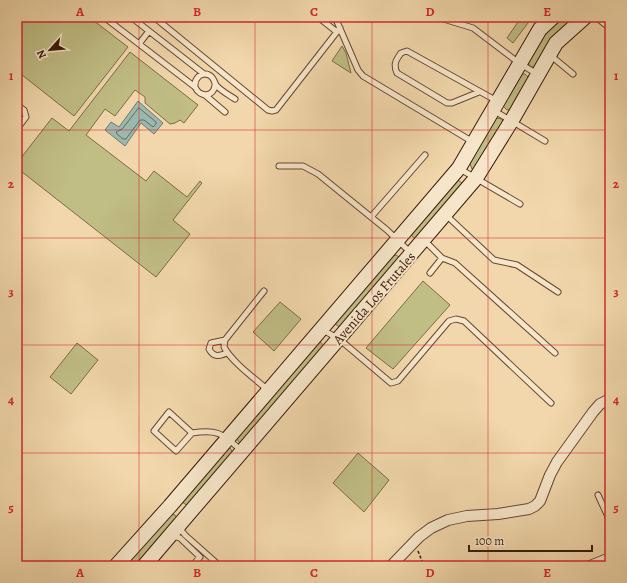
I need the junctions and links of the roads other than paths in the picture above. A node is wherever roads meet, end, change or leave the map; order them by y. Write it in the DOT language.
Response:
graph roads {
  1 [pos="104,17"];
  2 [pos="131,17"];
  3 [pos="154,17"];
  4 [pos="318,17"];
  5 [pos="336,17"];
  6 [pos="437,17"];
  7 [pos="553,17"];
  8 [pos="585,17"];
  9 [pos="600,17"];
  10 [pos="610,25"];
  11 [pos="339,30"];
  12 [pos="149,31"];
  13 [pos="139,44"];
  14 [pos="550,55"];
  15 [pos="519,63"];
  16 [pos="204,74"];
  17 [pos="538,74"];
  18 [pos="574,74"];
  19 [pos="215,84"];
  20 [pos="195,87"];
  21 [pos="479,92"];
  22 [pos="205,95"];
  23 [pos="235,99"];
  24 [pos="17,105"];
  25 [pos="495,106"];
  26 [pos="225,112"];
  27 [pos="512,120"];
  28 [pos="17,129"];
  29 [pos="545,141"];
  30 [pos="474,142"];
  31 [pos="425,155"];
  32 [pos="279,166"];
  33 [pos="459,168"];
  34 [pos="476,178"];
  35 [pos="520,204"];
  36 [pos="446,215"];
  37 [pos="371,217"];
  38 [pos="397,240"];
  39 [pos="424,240"];
  40 [pos="412,254"];
  41 [pos="442,258"];
  42 [pos="430,273"];
  43 [pos="264,291"];
  44 [pos="558,292"];
  45 [pos="322,329"];
  46 [pos="339,339"];
  47 [pos="225,340"];
  48 [pos="227,353"];
  49 [pos="555,353"];
  50 [pos="268,390"];
  51 [pos="610,399"];
  52 [pos="551,403"];
  53 [pos="192,433"];
  54 [pos="227,438"];
  55 [pos="243,452"];
  56 [pos="598,495"];
  57 [pos="170,506"];
  58 [pos="185,519"];
  59 [pos="610,521"];
  60 [pos="168,538"];
  61 [pos="610,558"];
  62 [pos="116,566"];
  63 [pos="144,566"];
  64 [pos="192,566"];
  65 [pos="220,566"];
  66 [pos="390,566"];
  67 [pos="590,566"];
  1 -- 13 [label="lane"];
  2 -- 12 [label="lane"];
  3 -- 11 [label="lane"];
  4 -- 11 [label="lane"];
  5 -- 11 [label="lane"];
  6 -- 15 [label="lane"];
  7 -- 15 [label="main road, Avenida Los Frutales"];
  8 -- 14 [label="main road, Avenida Los Frutales"];
  9 -- 10 [label="street"];
  11 -- 30 [label="lane"];
  12 -- 13 [label="lane"];
  12 -- 16 [label="lane"];
  13 -- 20 [label="lane"];
  14 -- 17 [label="main road, Avenida Los Frutales"];
  14 -- 18 [label="lane"];
  15 -- 17 [label="lane"];
  15 -- 25 [label="main road, Avenida Los Frutales"];
  16 -- 19 [label="lane"];
  16 -- 20 [label="lane"];
  17 -- 27 [label="main road, Avenida Los Frutales"];
  19 -- 22 [label="lane"];
  19 -- 23 [label="lane"];
  20 -- 22 [label="lane"];
  21 -- 21 [label="lane"];
  21 -- 25 [label="lane"];
  22 -- 26 [label="lane"];
  24 -- 28 [label="lane"];
  25 -- 27 [label="lane"];
  25 -- 30 [label="main road, Avenida Los Frutales"];
  27 -- 29 [label="lane"];
  27 -- 34 [label="main road, Avenida Los Frutales"];
  30 -- 33 [label="main road, Avenida Los Frutales"];
  31 -- 37 [label="lane"];
  32 -- 37 [label="lane"];
  33 -- 34 [label="lane"];
  33 -- 38 [label="main road, Avenida Los Frutales"];
  34 -- 35 [label="lane"];
  34 -- 36 [label="main road, Avenida Los Frutales"];
  36 -- 39 [label="main road, Avenida Los Frutales"];
  36 -- 44 [label="lane"];
  37 -- 38 [label="lane"];
  38 -- 40 [label="lane"];
  38 -- 45 [label="main road, Avenida Los Frutales"];
  39 -- 40 [label="main road, Avenida Los Frutales"];
  39 -- 41 [label="lane"];
  40 -- 46 [label="main road, Avenida Los Frutales"];
  41 -- 42 [label="lane"];
  41 -- 49 [label="lane"];
  43 -- 47 [label="lane"];
  45 -- 46 [label="lane"];
  45 -- 50 [label="main road, Avenida Los Frutales"];
  46 -- 52 [label="lane"];
  46 -- 55 [label="main road, Avenida Los Frutales"];
  47 -- 48 [label="lane"];
  47 -- 48 [label="lane"];
  48 -- 50 [label="lane"];
  50 -- 54 [label="main road, Avenida Los Frutales"];
  51 -- 66 [label="street"];
  53 -- 53 [label="lane"];
  53 -- 54 [label="lane"];
  54 -- 55 [label="lane"];
  54 -- 57 [label="main road, Avenida Los Frutales"];
  55 -- 58 [label="main road, Avenida Los Frutales"];
  56 -- 59 [label="lane"];
  57 -- 58 [label="main road"];
  57 -- 62 [label="main road, Avenida Los Frutales"];
  58 -- 60 [label="main road, Avenida Los Frutales"];
  58 -- 65 [label="lane"];
  60 -- 63 [label="main road, Avenida Los Frutales"];
  60 -- 64 [label="lane"];
  61 -- 67 [label="street"];
}
